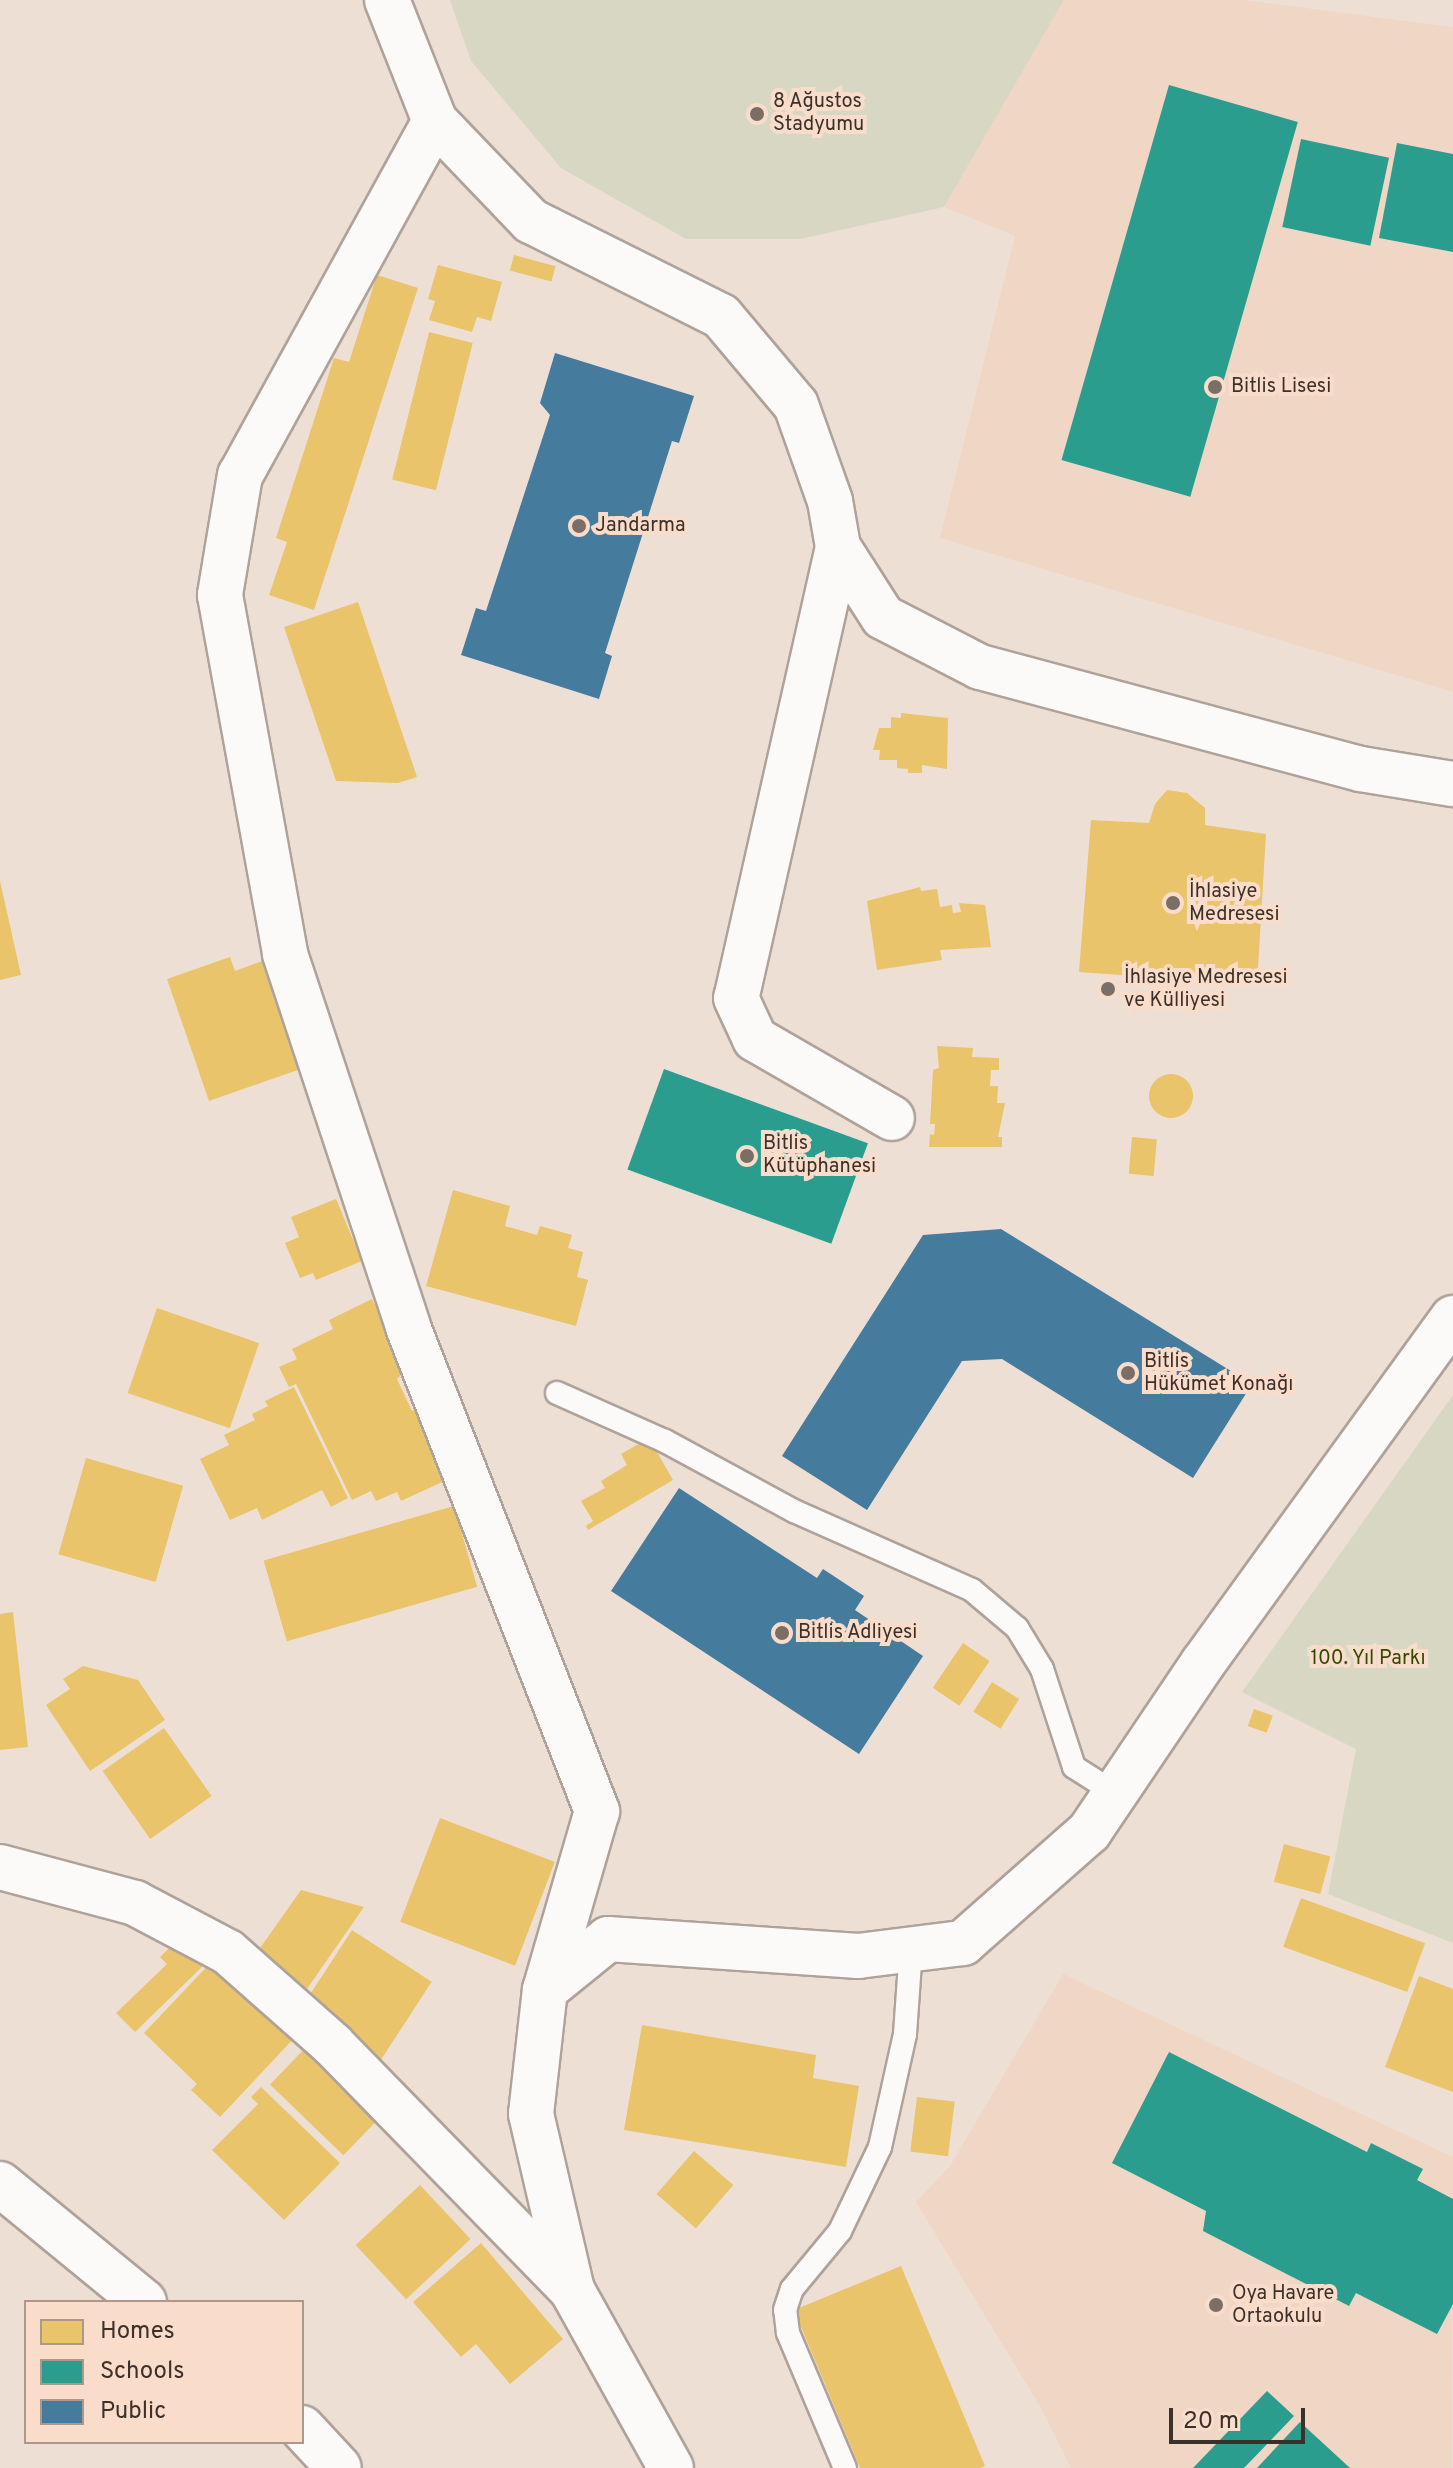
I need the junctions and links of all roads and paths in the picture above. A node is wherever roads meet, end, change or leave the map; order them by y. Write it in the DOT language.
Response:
graph roads {
  1 [pos="387,0"];
  2 [pos="403,21"];
  3 [pos="435,121"];
  4 [pos="838,547"];
  5 [pos="1361,769"];
  6 [pos="1453,784"];
  7 [pos="1453,811"];
  8 [pos="892,1118"];
  9 [pos="1453,1318"];
  10 [pos="557,1393"];
  11 [pos="1115,1793"];
  12 [pos="0,1867"];
  13 [pos="911,1949"];
  14 [pos="545,1990"];
  15 [pos="0,2184"];
  16 [pos="572,2290"];
  17 [pos="142,2300"];
  18 [pos="304,2430"];
  19 [pos="339,2468"];
  20 [pos="671,2468"];
  21 [pos="845,2468"];
  1 -- 2 [label="street"];
  2 -- 3 [label="street"];
  3 -- 4 [label="street"];
  3 -- 14 [label="street"];
  4 -- 5 [label="street"];
  4 -- 8 [label="street"];
  5 -- 6 [label="street"];
  5 -- 7 [label="street"];
  9 -- 11 [label="street"];
  10 -- 11 [label="lane"];
  11 -- 13 [label="street"];
  12 -- 16 [label="street"];
  13 -- 14 [label="street"];
  13 -- 21 [label="lane"];
  14 -- 16 [label="street"];
  15 -- 17 [label="street"];
  16 -- 20 [label="street"];
  18 -- 19 [label="street"];
}
